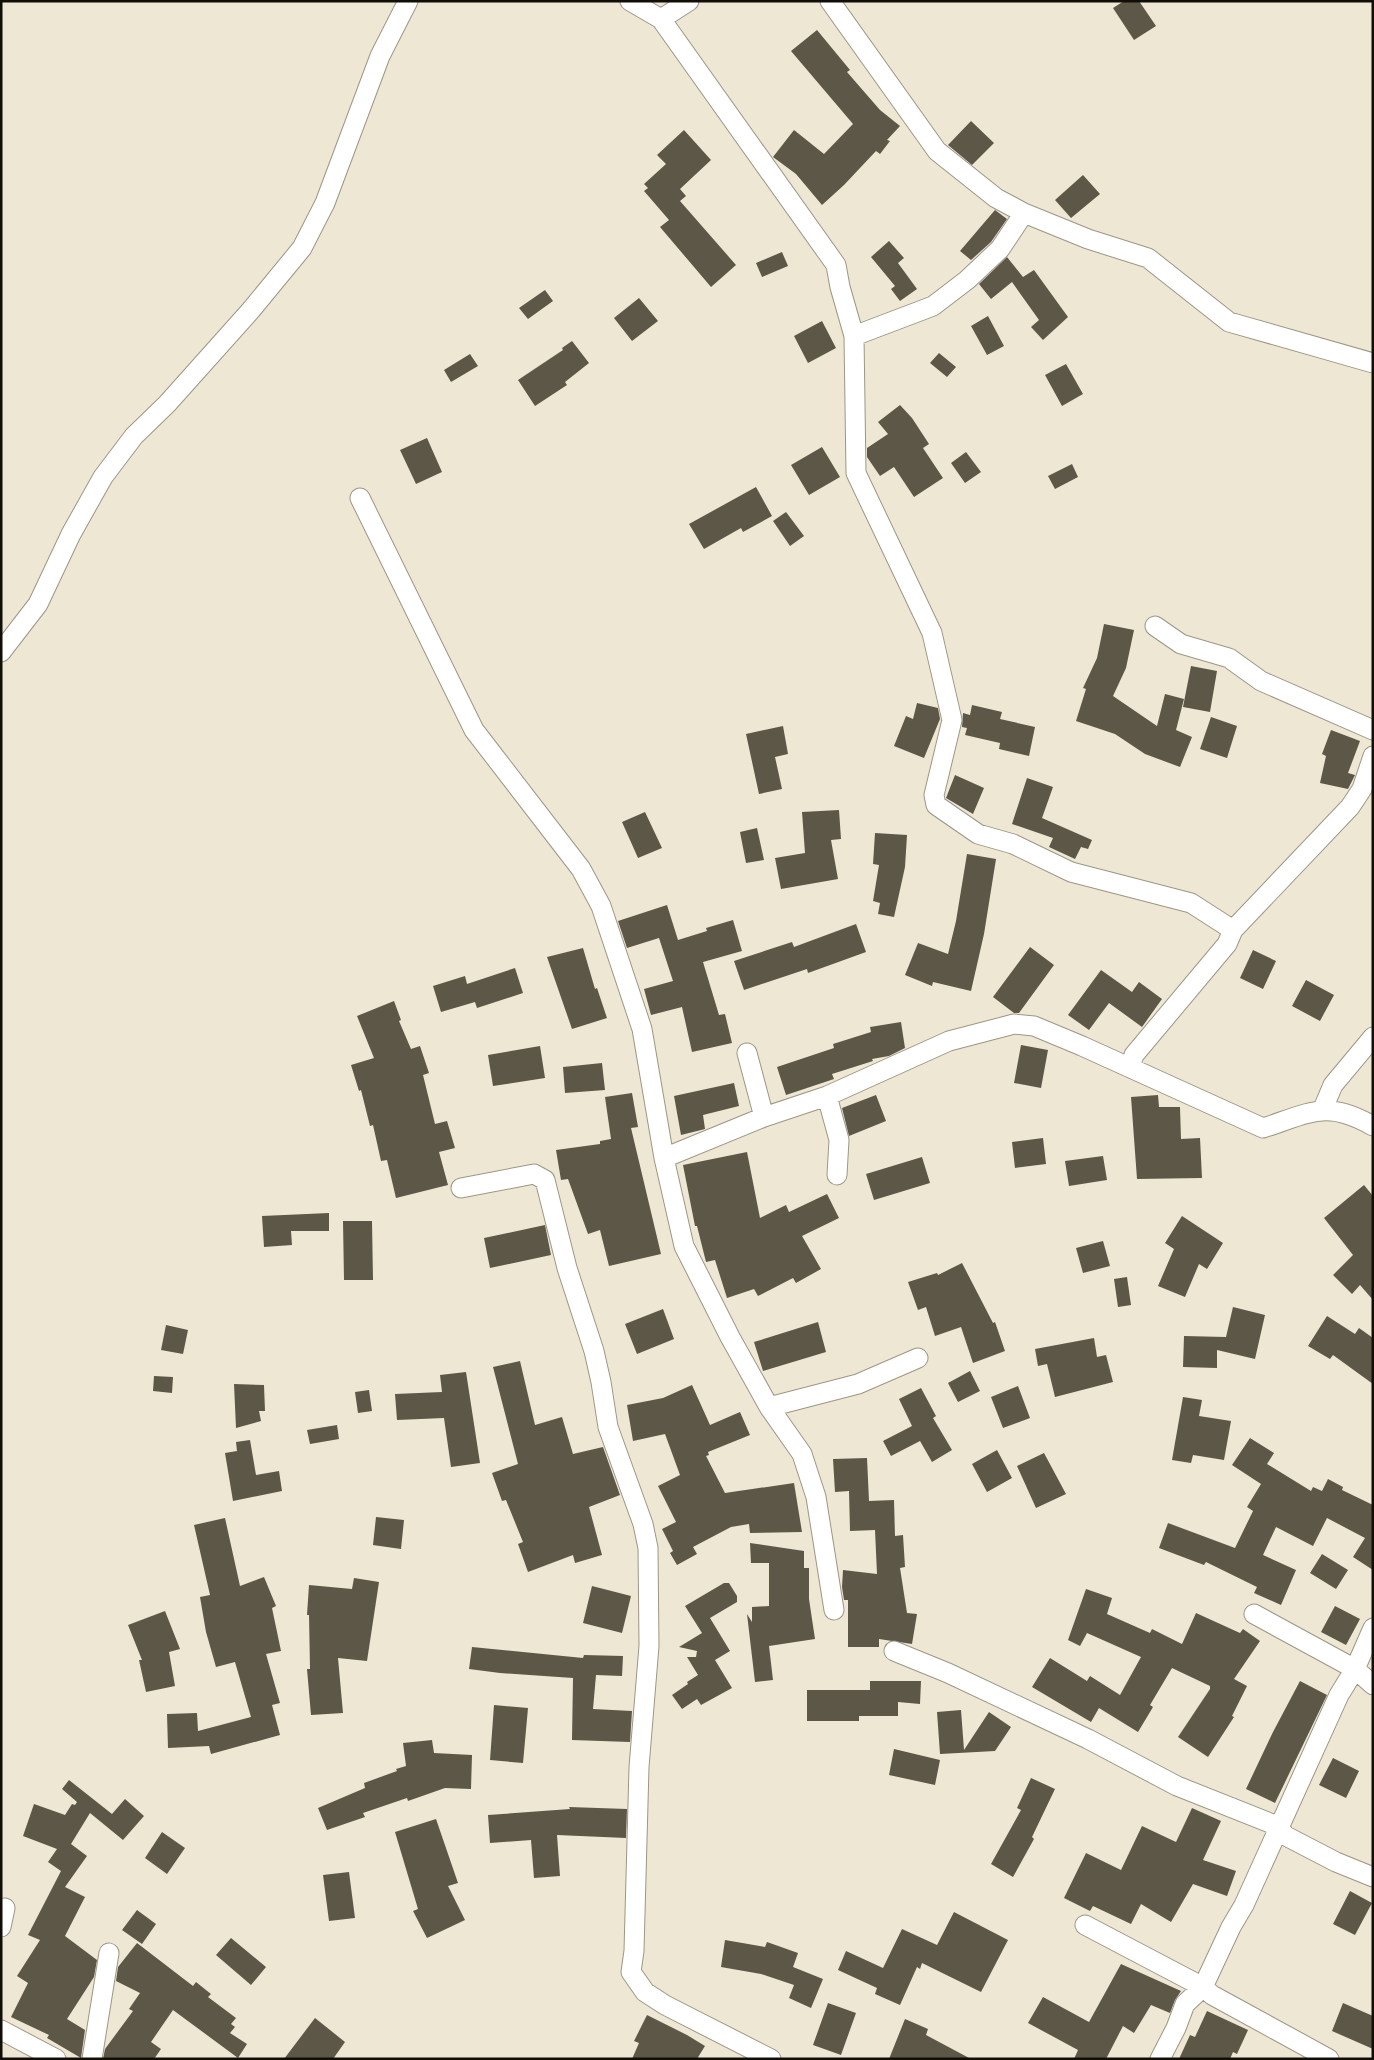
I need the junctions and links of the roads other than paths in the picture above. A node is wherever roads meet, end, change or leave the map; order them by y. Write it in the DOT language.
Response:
graph roads {
  1 [pos="408,1"];
  2 [pos="630,1"];
  3 [pos="689,1"];
  4 [pos="830,1"];
  5 [pos="661,19"];
  6 [pos="1024,213"];
  7 [pos="854,336"];
  8 [pos="1373,363"];
  9 [pos="360,498"];
  10 [pos="1155,626"];
  11 [pos="1,652"];
  12 [pos="1373,730"];
  13 [pos="1373,756"];
  14 [pos="1233,930"];
  15 [pos="1373,1037"];
  16 [pos="747,1053"];
  17 [pos="1130,1067"];
  18 [pos="827,1096"];
  19 [pos="1322,1110"];
  20 [pos="764,1117"];
  21 [pos="1373,1126"];
  22 [pos="664,1158"];
  23 [pos="837,1175"];
  24 [pos="461,1188"];
  25 [pos="918,1358"];
  26 [pos="770,1408"];
  27 [pos="834,1610"];
  28 [pos="1254,1614"];
  29 [pos="1373,1628"];
  30 [pos="894,1651"];
  31 [pos="1355,1669"];
  32 [pos="1373,1684"];
  33 [pos="1280,1827"];
  34 [pos="1373,1877"];
  35 [pos="5,1908"];
  36 [pos="1085,1925"];
  37 [pos="1,1927"];
  38 [pos="109,1953"];
  39 [pos="1203,1987"];
  40 [pos="1,2030"];
  41 [pos="56,2059"];
  42 [pos="92,2059"];
  43 [pos="771,2059"];
  44 [pos="1160,2059"];
  45 [pos="1329,2059"];
  1 -- 11 [label="street"];
  2 -- 5 [label="street"];
  3 -- 5 [label="street"];
  4 -- 6 [label="street"];
  5 -- 7 [label="street"];
  6 -- 7 [label="street"];
  6 -- 8 [label="street"];
  7 -- 14 [label="street"];
  9 -- 22 [label="street"];
  10 -- 12 [label="street"];
  13 -- 14 [label="street"];
  14 -- 17 [label="street"];
  15 -- 19 [label="street"];
  16 -- 20 [label="street"];
  17 -- 18 [label="street"];
  17 -- 19 [label="street"];
  18 -- 20 [label="street"];
  18 -- 23 [label="street"];
  19 -- 21 [label="street"];
  20 -- 22 [label="street"];
  22 -- 26 [label="street"];
  24 -- 43 [label="street"];
  25 -- 26 [label="street"];
  26 -- 27 [label="street"];
  28 -- 31 [label="street"];
  29 -- 31 [label="street"];
  30 -- 33 [label="street"];
  31 -- 32 [label="street"];
  31 -- 33 [label="street"];
  33 -- 34 [label="street"];
  33 -- 39 [label="street"];
  35 -- 37 [label="street"];
  36 -- 39 [label="street"];
  38 -- 42 [label="street"];
  39 -- 44 [label="street"];
  39 -- 45 [label="street"];
  40 -- 41 [label="street"];
}
